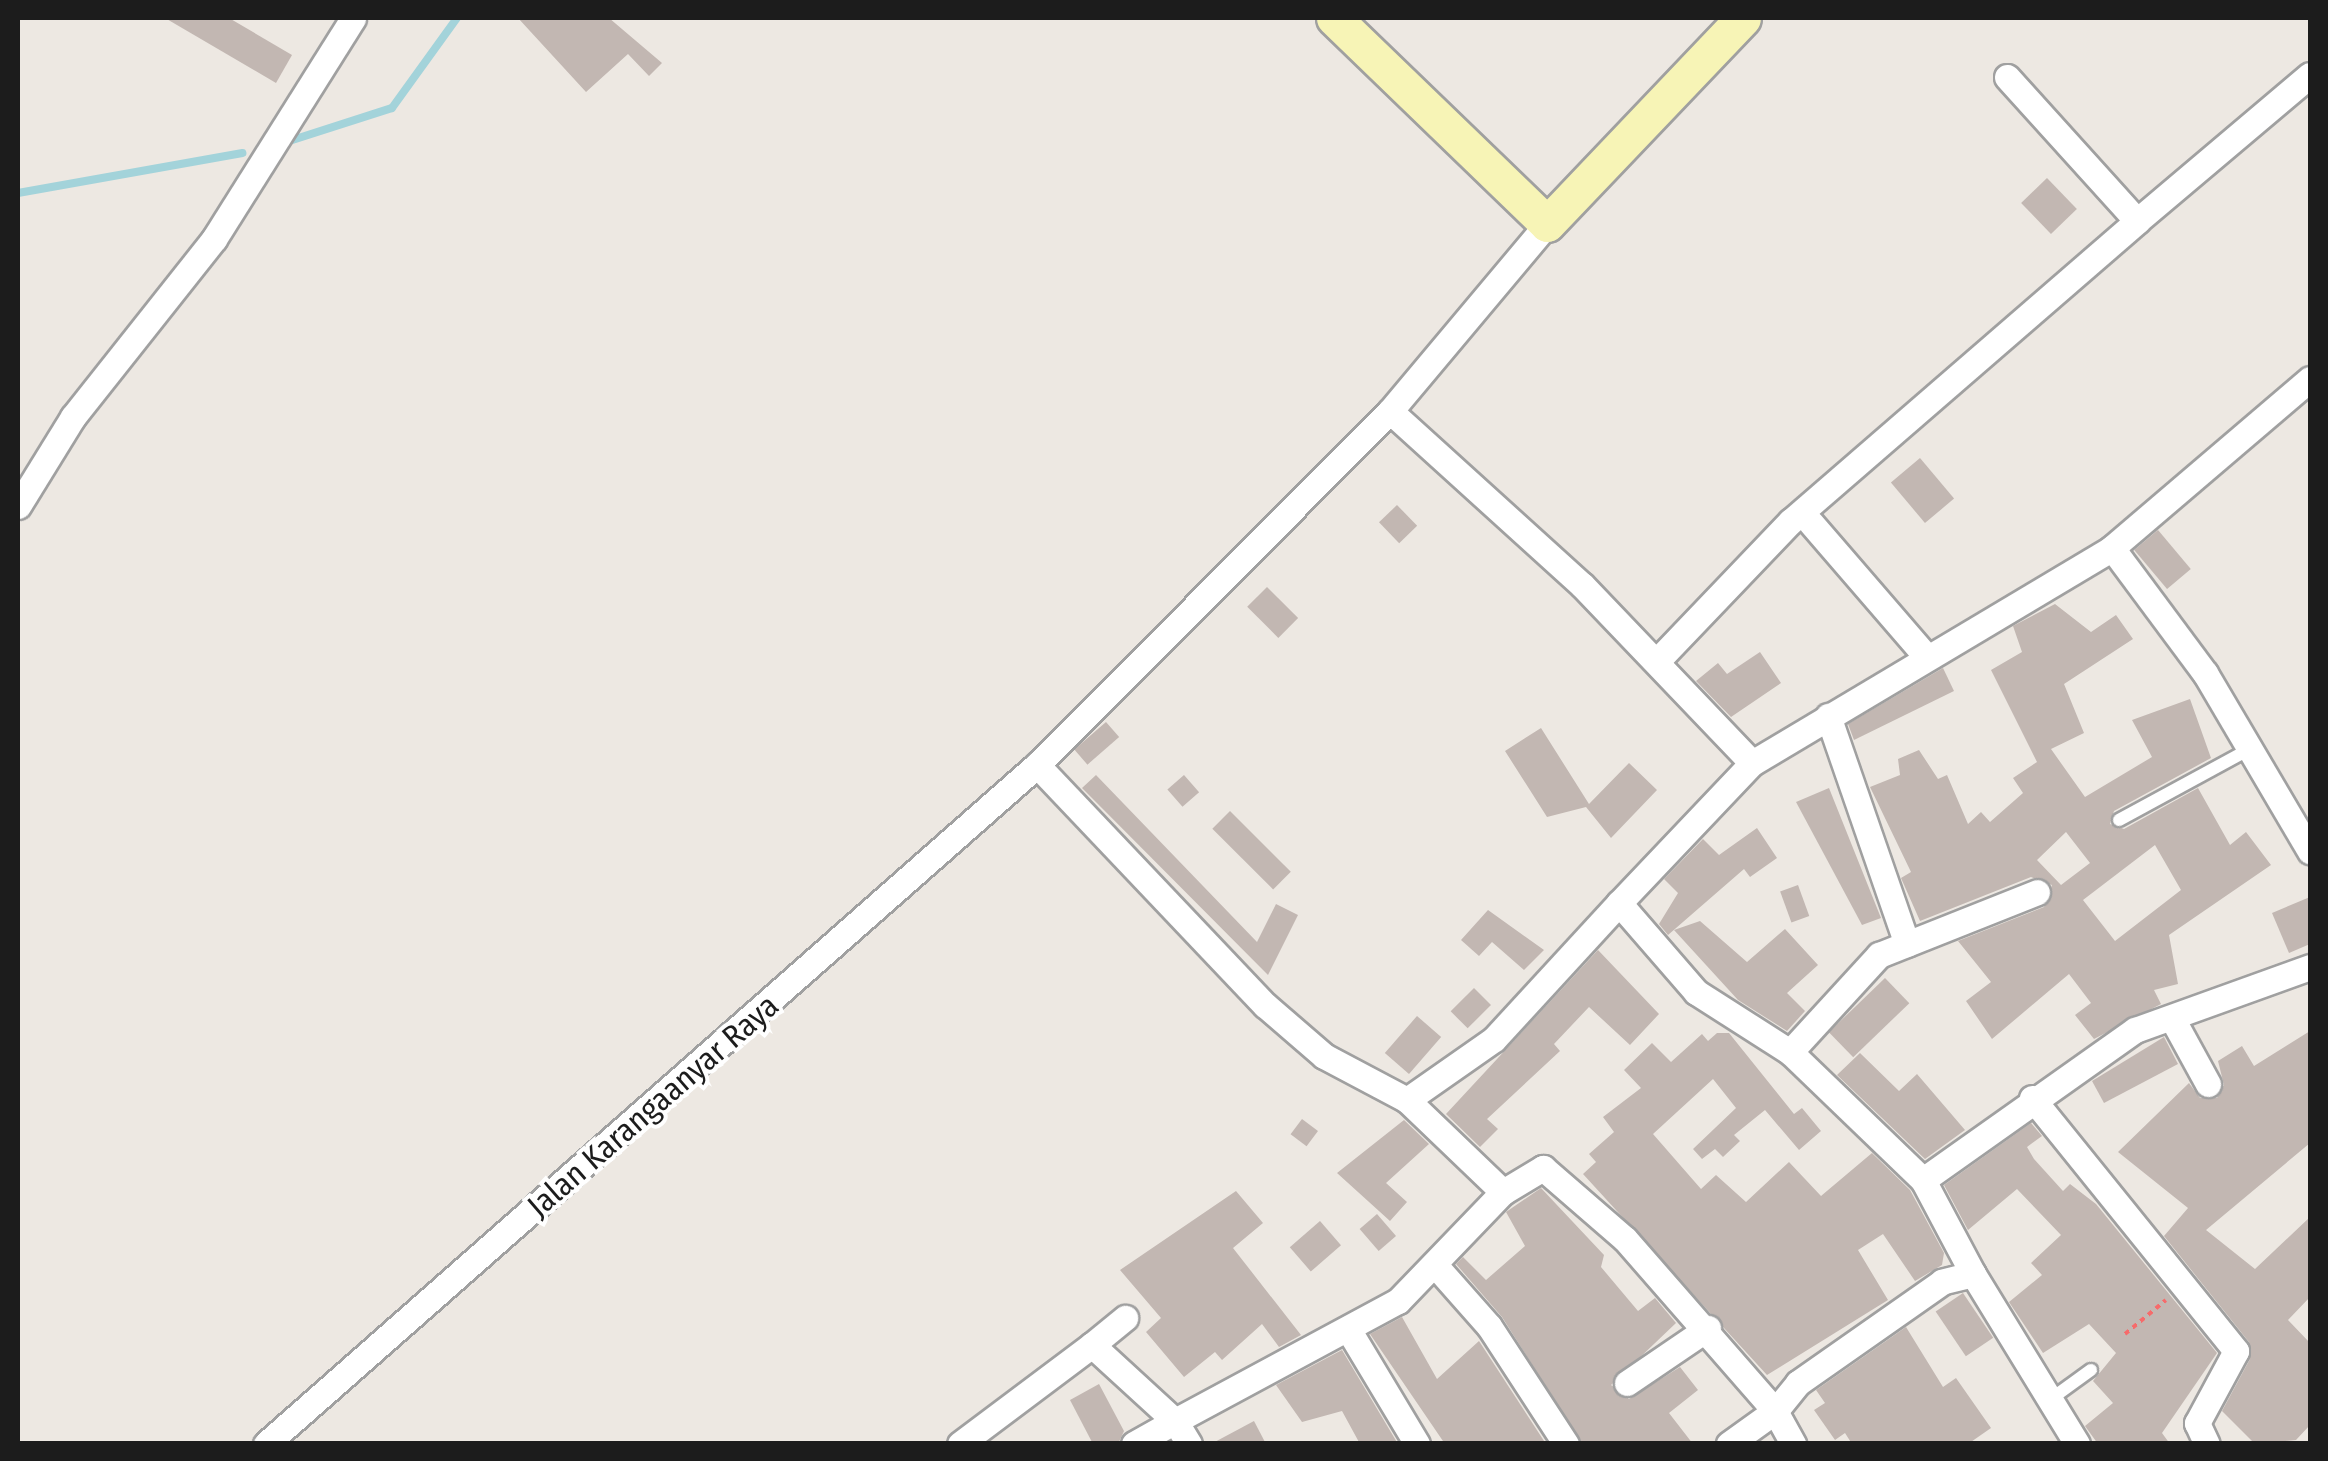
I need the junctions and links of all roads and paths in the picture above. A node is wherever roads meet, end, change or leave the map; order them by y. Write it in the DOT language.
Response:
graph roads {
  1 [pos="352,18"];
  2 [pos="1334,18"];
  3 [pos="1743,18"];
  4 [pos="2310,75"];
  5 [pos="2008,77"];
  6 [pos="2137,221"];
  7 [pos="1547,224"];
  8 [pos="2310,379"];
  9 [pos="1390,412"];
  10 [pos="18,506"];
  11 [pos="1811,523"];
  12 [pos="2112,548"];
  13 [pos="1926,656"];
  14 [pos="1656,661"];
  15 [pos="1828,716"];
  16 [pos="2250,749"];
  17 [pos="1752,763"];
  18 [pos="1037,765"];
  19 [pos="2119,820"];
  20 [pos="2310,851"];
  21 [pos="2036,892"];
  22 [pos="1620,903"];
  23 [pos="1907,944"];
  24 [pos="2310,967"];
  25 [pos="2173,1020"];
  26 [pos="1790,1052"];
  27 [pos="2208,1084"];
  28 [pos="2032,1098"];
  29 [pos="1407,1100"];
  30 [pos="1923,1180"];
  31 [pos="1503,1192"];
  32 [pos="1436,1265"];
  33 [pos="1973,1274"];
  34 [pos="2185,1284"];
  35 [pos="1126,1318"];
  36 [pos="1708,1328"];
  37 [pos="1348,1329"];
  38 [pos="2125,1334"];
  39 [pos="1092,1345"];
  40 [pos="2091,1370"];
  41 [pos="1627,1382"];
  42 [pos="2048,1401"];
  43 [pos="1775,1411"];
  44 [pos="1182,1432"];
  45 [pos="266,1444"];
  46 [pos="960,1444"];
  47 [pos="1134,1444"];
  48 [pos="1417,1444"];
  49 [pos="1566,1444"];
  50 [pos="1729,1444"];
  51 [pos="1793,1444"];
  52 [pos="2077,1444"];
  53 [pos="2207,1444"];
  1 -- 10 [label="street"];
  2 -- 7 [label="street"];
  3 -- 7 [label="street"];
  4 -- 6 [label="street"];
  5 -- 6 [label="street"];
  6 -- 14 [label="street"];
  7 -- 9 [label="street, Jalan Karangaanyar Raya"];
  8 -- 12 [label="street"];
  9 -- 14 [label="street"];
  9 -- 18 [label="street, Jalan Karangaanyar Raya"];
  11 -- 13 [label="street"];
  12 -- 13 [label="street"];
  12 -- 16 [label="street"];
  13 -- 15 [label="street"];
  14 -- 17 [label="street"];
  15 -- 17 [label="street"];
  15 -- 23 [label="street"];
  16 -- 19 [label="lane"];
  16 -- 20 [label="street"];
  17 -- 22 [label="street"];
  18 -- 29 [label="street"];
  18 -- 45 [label="street, Jalan Karangaanyar Raya"];
  21 -- 23 [label="street"];
  22 -- 26 [label="street"];
  22 -- 29 [label="street"];
  23 -- 26 [label="street"];
  24 -- 25 [label="street"];
  25 -- 27 [label="street"];
  25 -- 28 [label="street"];
  26 -- 30 [label="street"];
  28 -- 30 [label="street"];
  28 -- 34 [label="street"];
  29 -- 31 [label="street"];
  30 -- 33 [label="street"];
  31 -- 32 [label="street"];
  31 -- 36 [label="street"];
  32 -- 37 [label="street"];
  32 -- 49 [label="street"];
  33 -- 42 [label="street"];
  33 -- 43 [label="street"];
  34 -- 38 [label="path"];
  34 -- 53 [label="street"];
  35 -- 39 [label="street"];
  36 -- 41 [label="street"];
  36 -- 43 [label="street"];
  37 -- 44 [label="street"];
  37 -- 48 [label="street"];
  39 -- 44 [label="street"];
  39 -- 46 [label="street"];
  40 -- 42 [label="lane"];
  42 -- 52 [label="street"];
  43 -- 50 [label="street"];
  43 -- 51 [label="street"];
  44 -- 47 [label="street"];
}
